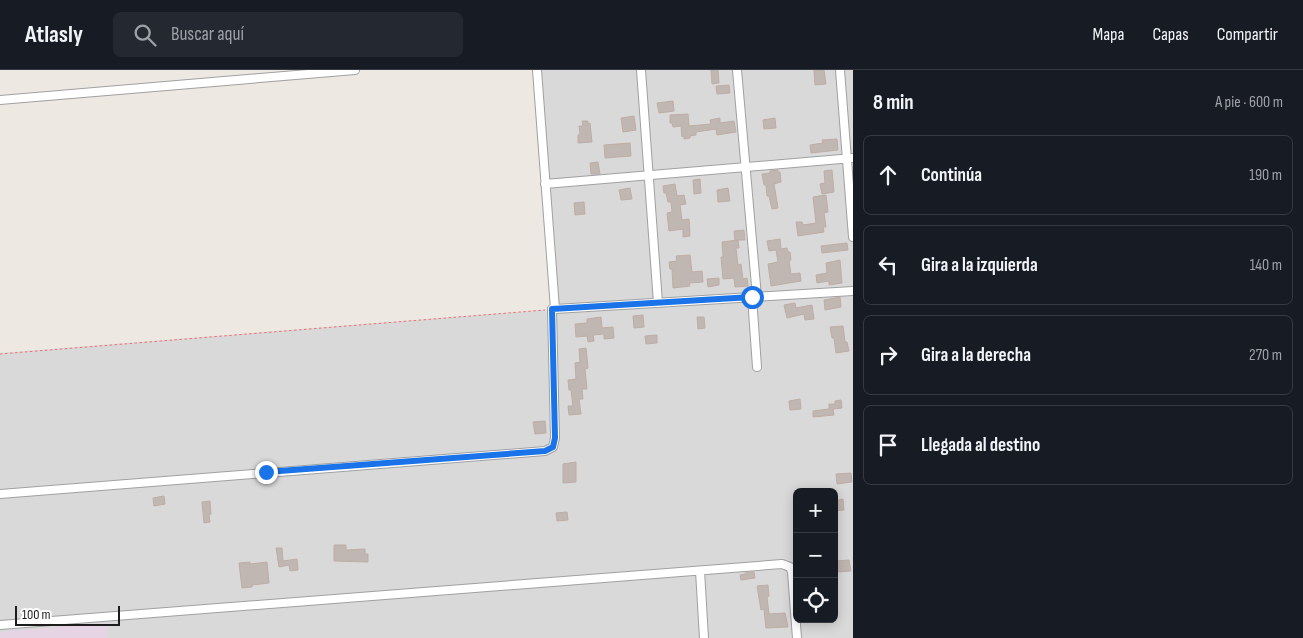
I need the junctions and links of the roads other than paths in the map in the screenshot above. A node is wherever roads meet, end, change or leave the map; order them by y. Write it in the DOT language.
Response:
graph roads {
  1 [pos="355,70"];
  2 [pos="537,70"];
  3 [pos="642,70"];
  4 [pos="737,70"];
  5 [pos="840,70"];
  6 [pos="0,100"];
  7 [pos="850,158"];
  8 [pos="746,167"];
  9 [pos="649,175"];
  10 [pos="545,184"];
  11 [pos="853,237"];
  12 [pos="853,291"];
  13 [pos="755,297"];
  14 [pos="658,303"];
  15 [pos="552,309"];
  16 [pos="757,367"];
  17 [pos="0,494"];
  18 [pos="700,571"];
  19 [pos="0,625"];
  20 [pos="704,638"];
  21 [pos="797,638"];
  1 -- 6 [label="street"];
  2 -- 10 [label="street"];
  3 -- 9 [label="street"];
  4 -- 8 [label="street"];
  5 -- 7 [label="street"];
  7 -- 8 [label="street"];
  7 -- 11 [label="street"];
  8 -- 9 [label="street"];
  8 -- 13 [label="street"];
  9 -- 10 [label="street"];
  9 -- 14 [label="street"];
  10 -- 14 [label="street"];
  12 -- 13 [label="street"];
  13 -- 14 [label="street"];
  13 -- 16 [label="street"];
  15 -- 17 [label="street"];
  18 -- 19 [label="street"];
  18 -- 20 [label="street"];
  18 -- 21 [label="street"];
}
